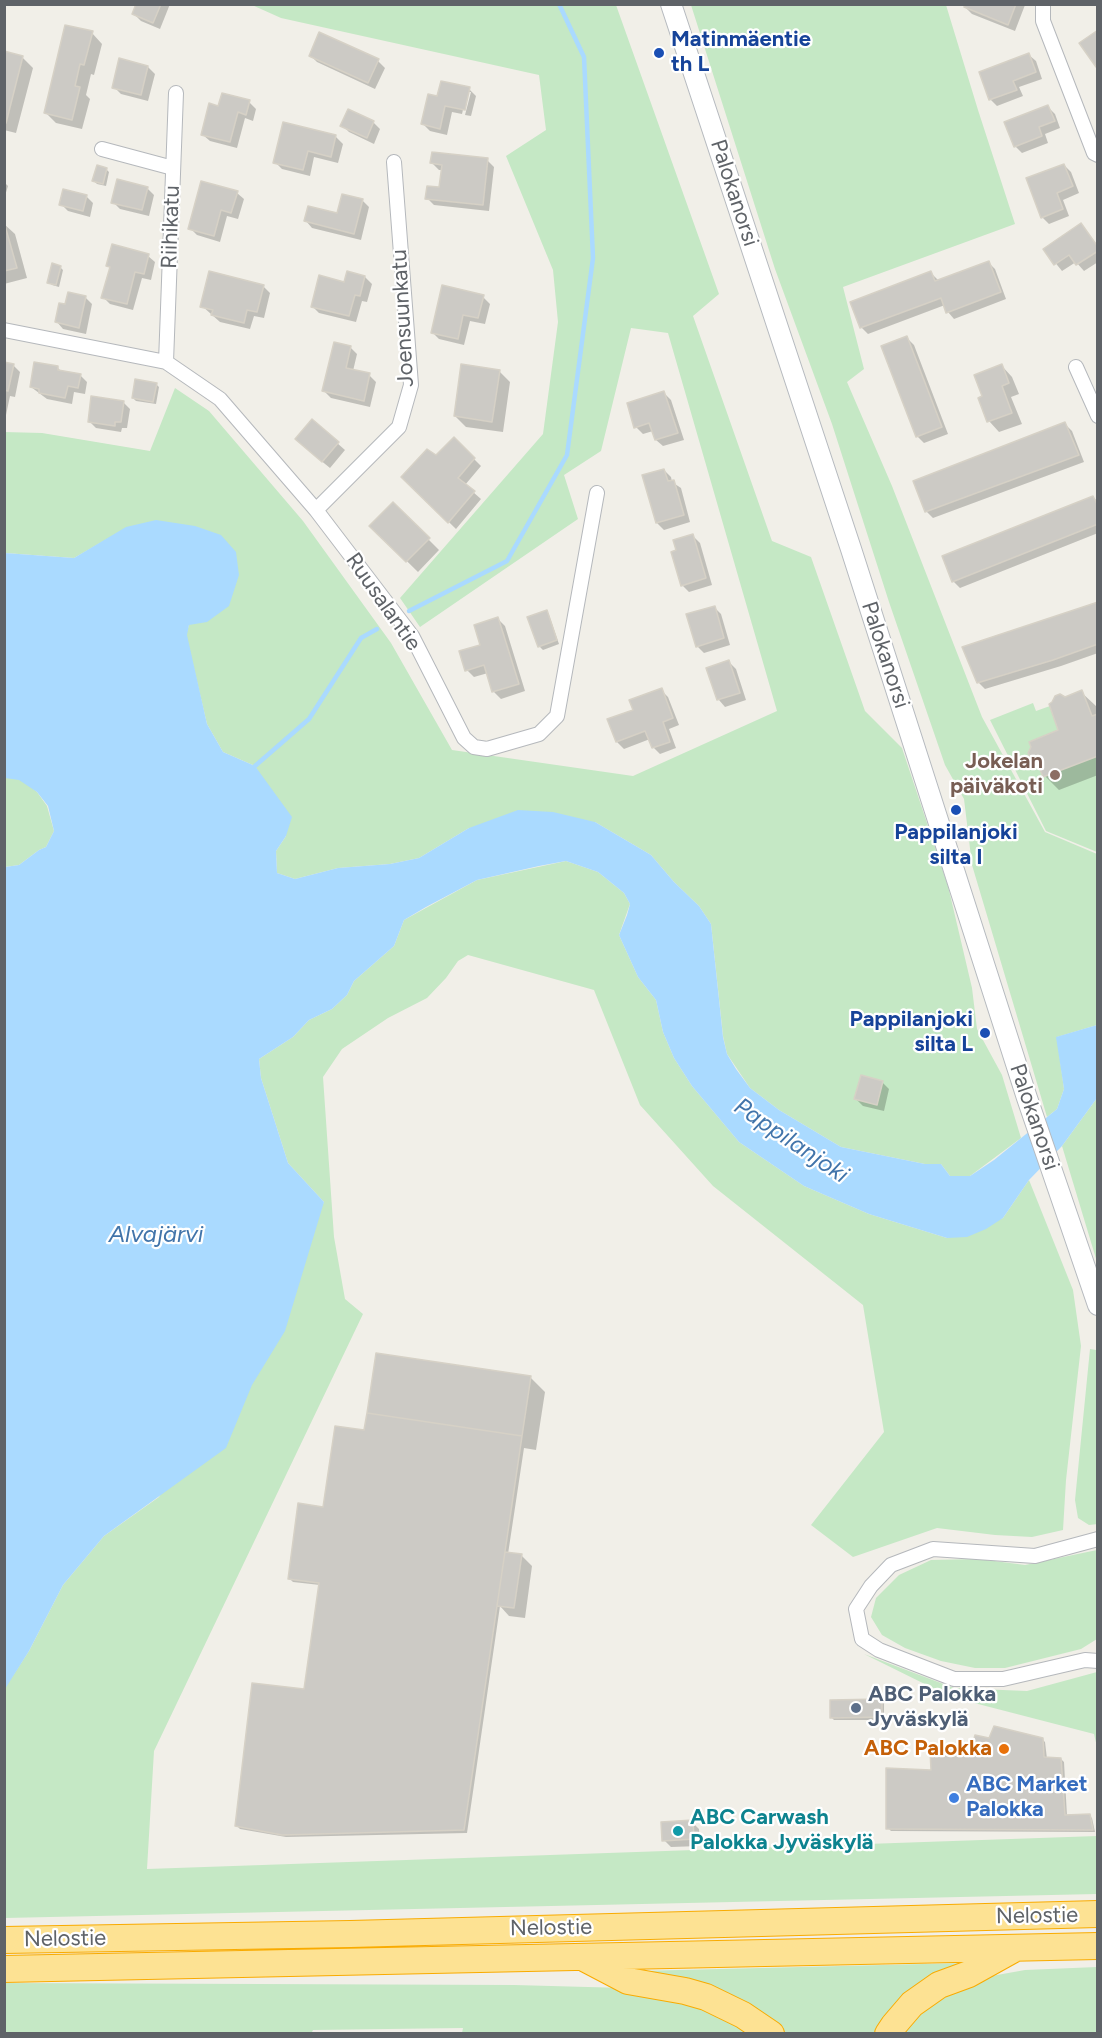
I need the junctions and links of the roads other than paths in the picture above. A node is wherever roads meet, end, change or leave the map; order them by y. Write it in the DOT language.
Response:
graph roads {
  1 [pos="671,4"];
  2 [pos="1043,4"];
  3 [pos="176,93"];
  4 [pos="102,150"];
  5 [pos="1098,155"];
  6 [pos="394,162"];
  7 [pos="173,168"];
  8 [pos="4,330"];
  9 [pos="166,362"];
  10 [pos="1076,367"];
  11 [pos="1098,416"];
  12 [pos="597,493"];
  13 [pos="316,510"];
  14 [pos="1098,1305"];
  15 [pos="1098,1539"];
  16 [pos="1098,1652"];
  17 [pos="1091,1661"];
  18 [pos="1098,1914"];
  19 [pos="4,1940"];
  20 [pos="1098,1946"];
  21 [pos="1017,1947"];
  22 [pos="583,1958"];
  23 [pos="4,1969"];
  24 [pos="771,2034"];
  25 [pos="888,2034"];
  1 -- 14 [label="main road, Palokanorsi"];
  2 -- 5 [label="street"];
  3 -- 7 [label="street, Riihikatu"];
  4 -- 7 [label="street"];
  6 -- 13 [label="street, Joensuunkatu"];
  7 -- 9 [label="street, Riihikatu"];
  8 -- 9 [label="street, Ruusalantie"];
  9 -- 13 [label="street, Ruusalantie"];
  10 -- 11 [label="street"];
  12 -- 13 [label="street, Ruusalantie"];
  15 -- 17 [label="street"];
  16 -- 17 [label="street"];
  18 -- 19 [label="highway, Nelostie"];
  20 -- 21 [label="highway, Nelostie"];
  21 -- 22 [label="highway, Nelostie"];
  21 -- 25 [label="highway"];
  22 -- 23 [label="highway, Nelostie"];
  22 -- 24 [label="highway"];
}
